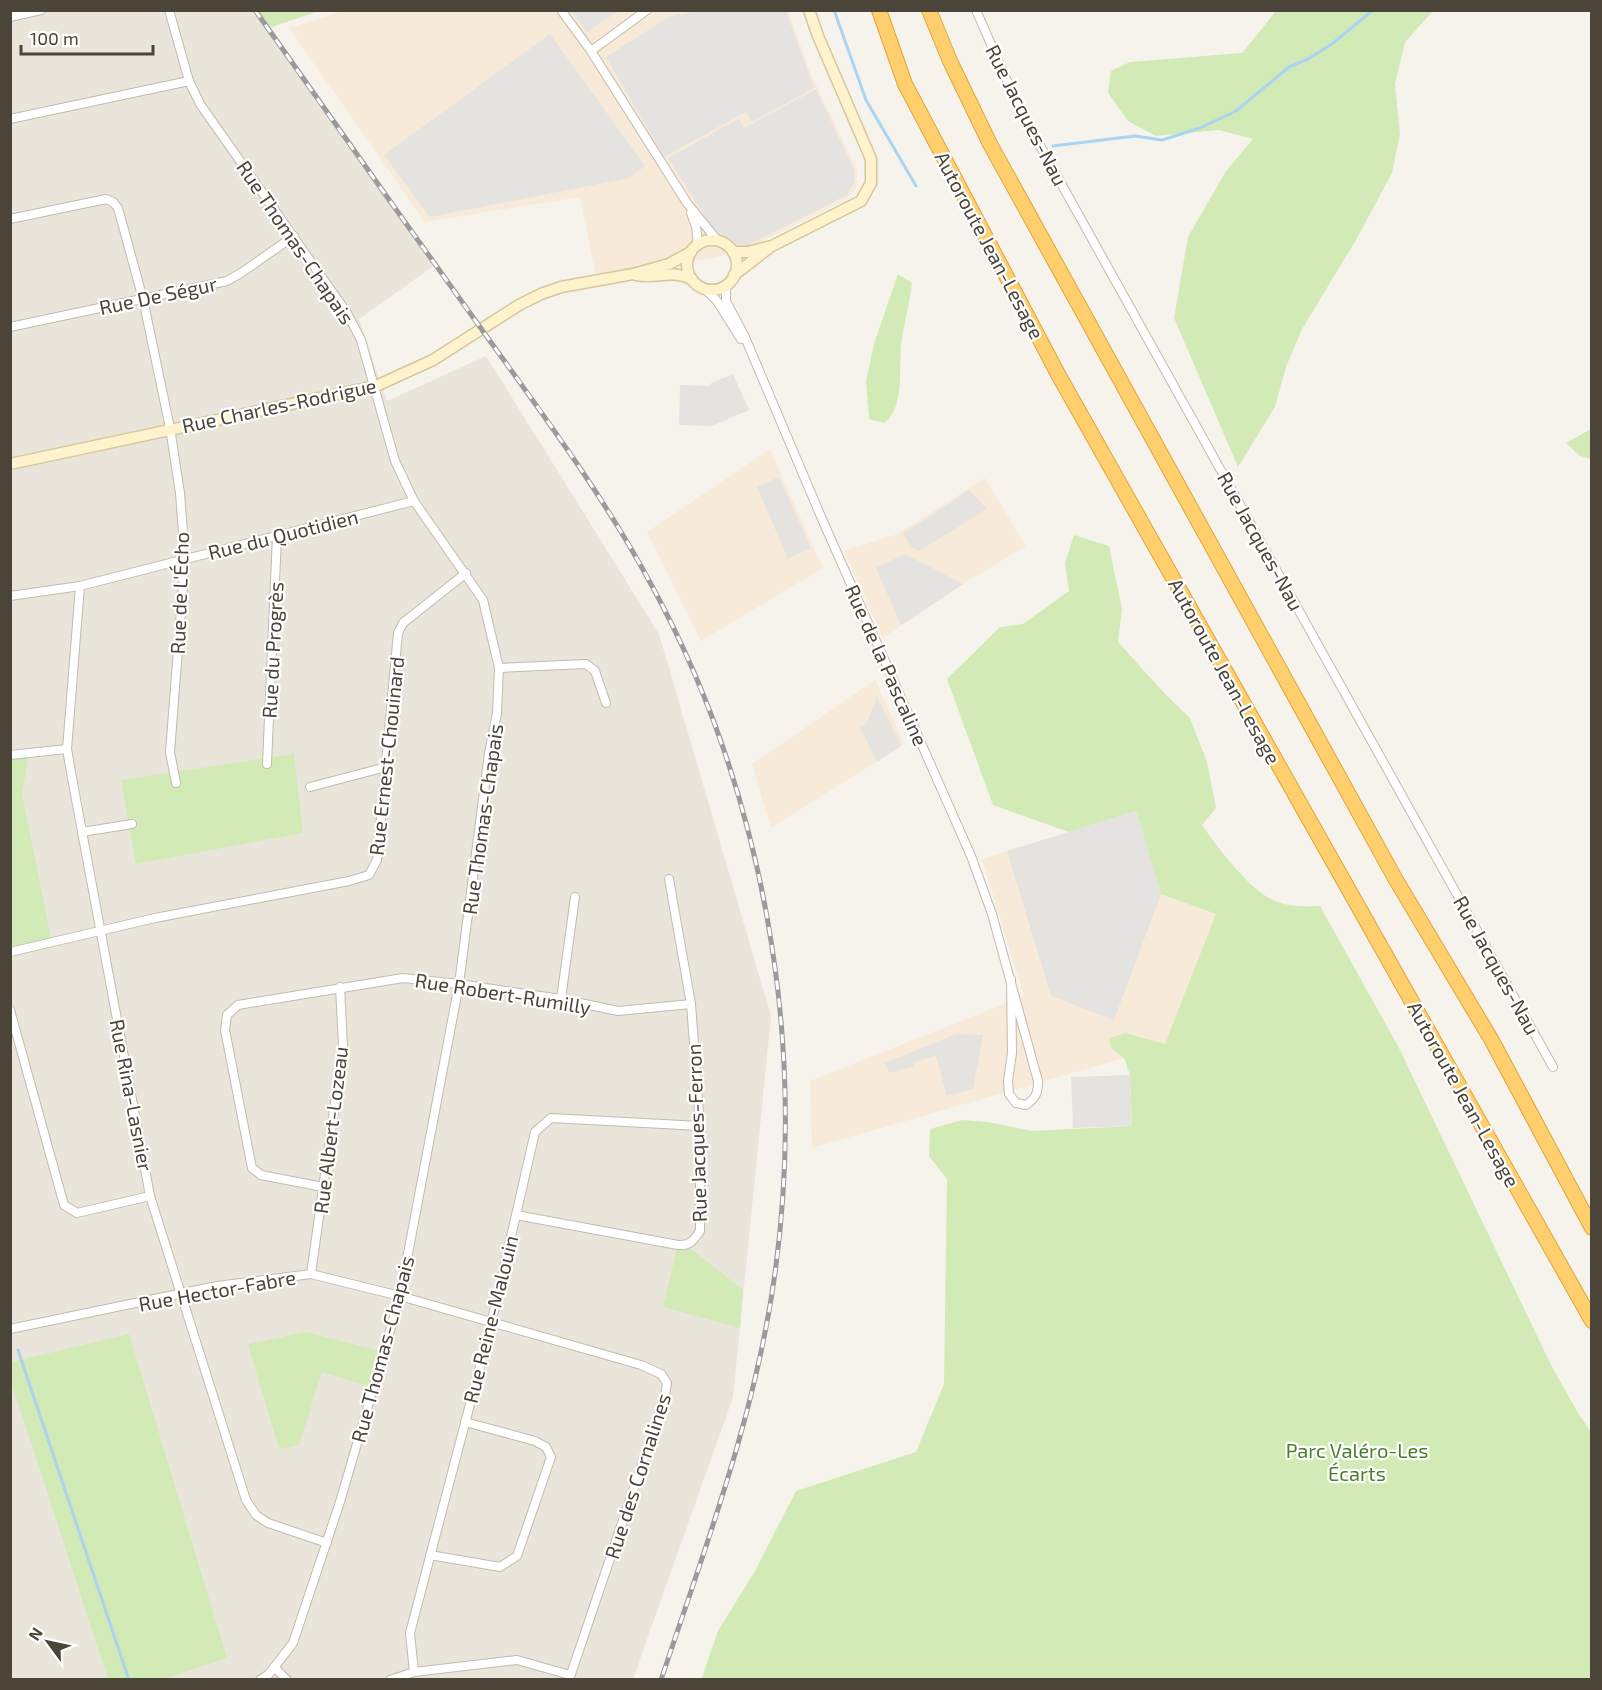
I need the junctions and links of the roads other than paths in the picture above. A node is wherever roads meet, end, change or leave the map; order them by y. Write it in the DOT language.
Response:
graph roads {
  1 [pos="41,10"];
  2 [pos="170,10"];
  3 [pos="561,10"];
  4 [pos="647,10"];
  5 [pos="809,10"];
  6 [pos="879,10"];
  7 [pos="929,10"];
  8 [pos="976,10"];
  9 [pos="10,17"];
  10 [pos="591,51"];
  11 [pos="189,81"];
  12 [pos="10,119"];
  13 [pos="687,203"];
  14 [pos="10,219"];
  15 [pos="294,236"];
  16 [pos="717,240"];
  17 [pos="772,246"];
  18 [pos="694,248"];
  19 [pos="733,252"];
  20 [pos="633,274"];
  21 [pos="734,275"];
  22 [pos="692,279"];
  23 [pos="726,285"];
  24 [pos="705,289"];
  25 [pos="143,299"];
  26 [pos="10,327"];
  27 [pos="751,356"];
  28 [pos="376,386"];
  29 [pos="170,428"];
  30 [pos="10,464"];
  31 [pos="414,501"];
  32 [pos="277,536"];
  33 [pos="185,560"];
  34 [pos="466,573"];
  35 [pos="80,586"];
  36 [pos="10,596"];
  37 [pos="499,668"];
  38 [pos="606,703"];
  39 [pos="67,749"];
  40 [pos="10,755"];
  41 [pos="267,764"];
  42 [pos="386,767"];
  43 [pos="176,783"];
  44 [pos="310,787"];
  45 [pos="132,824"];
  46 [pos="82,832"];
  47 [pos="669,879"];
  48 [pos="575,897"];
  49 [pos="101,931"];
  50 [pos="10,952"];
  51 [pos="1011,979"];
  52 [pos="459,984"];
  53 [pos="340,987"];
  54 [pos="561,999"];
  55 [pos="691,1004"];
  56 [pos="10,1010"];
  57 [pos="1553,1067"];
  58 [pos="700,1126"];
  59 [pos="323,1187"];
  60 [pos="150,1196"];
  61 [pos="516,1215"];
  62 [pos="1592,1228"];
  63 [pos="311,1274"];
  64 [pos="181,1294"];
  65 [pos="400,1296"];
  66 [pos="1592,1321"];
  67 [pos="491,1324"];
  68 [pos="10,1329"];
  69 [pos="465,1422"];
  70 [pos="327,1543"];
  71 [pos="430,1555"];
  72 [pos="274,1667"];
  73 [pos="414,1672"];
  74 [pos="570,1677"];
  75 [pos="260,1680"];
  76 [pos="287,1680"];
  77 [pos="390,1680"];
  1 -- 9 [label="street"];
  2 -- 11 [label="street, Rue Thomas-Chapais"];
  3 -- 10 [label="street"];
  4 -- 10 [label="street"];
  5 -- 17 [label="street"];
  6 -- 66 [label="highway, Autoroute Jean-Lesage"];
  7 -- 62 [label="highway"];
  8 -- 57 [label="street, Rue Jacques-Nau"];
  10 -- 13 [label="street"];
  11 -- 12 [label="street"];
  11 -- 15 [label="street, Rue Thomas-Chapais"];
  13 -- 16 [label="street"];
  13 -- 18 [label="street"];
  14 -- 25 [label="street, Rue de L'Écho"];
  15 -- 25 [label="street, Rue De Ségur"];
  15 -- 28 [label="street, Rue Thomas-Chapais"];
  16 -- 18 [label="street"];
  16 -- 19 [label="street"];
  17 -- 19 [label="street"];
  17 -- 21 [label="street"];
  18 -- 20 [label="street, Rue Charles-Rodrigue"];
  18 -- 22 [label="street"];
  19 -- 21 [label="street"];
  20 -- 22 [label="street, Rue Charles-Rodrigue"];
  20 -- 28 [label="street, Rue Charles-Rodrigue"];
  21 -- 23 [label="street"];
  22 -- 24 [label="street"];
  23 -- 24 [label="street"];
  23 -- 27 [label="street, Rue de la Pascaline"];
  24 -- 27 [label="street, Rue de la Pascaline"];
  25 -- 26 [label="street, Rue De Ségur"];
  25 -- 29 [label="street, Rue de L'Écho"];
  27 -- 51 [label="street, Rue de la Pascaline"];
  28 -- 29 [label="street, Rue Charles-Rodrigue"];
  28 -- 31 [label="street, Rue Thomas-Chapais"];
  29 -- 30 [label="street, Rue Charles-Rodrigue"];
  29 -- 33 [label="street, Rue de L'Écho"];
  31 -- 32 [label="street, Rue du Quotidien"];
  31 -- 34 [label="street, Rue Thomas-Chapais"];
  32 -- 33 [label="street, Rue du Quotidien"];
  32 -- 41 [label="street, Rue du Progrès"];
  33 -- 35 [label="street, Rue du Quotidien"];
  33 -- 43 [label="street, Rue de L'Écho"];
  34 -- 37 [label="street, Rue Thomas-Chapais"];
  34 -- 42 [label="street, Rue Ernest-Chouinard"];
  35 -- 36 [label="street, Rue du Quotidien"];
  35 -- 39 [label="street, Rue Rina-Lasnier"];
  37 -- 38 [label="street"];
  37 -- 52 [label="street, Rue Thomas-Chapais"];
  39 -- 40 [label="street"];
  39 -- 46 [label="street, Rue Rina-Lasnier"];
  42 -- 44 [label="street"];
  42 -- 49 [label="street, Rue Ernest-Chouinard"];
  45 -- 46 [label="street"];
  46 -- 49 [label="street, Rue Rina-Lasnier"];
  47 -- 55 [label="street, Rue Jacques-Ferron"];
  48 -- 54 [label="street"];
  49 -- 50 [label="street"];
  49 -- 60 [label="street, Rue Rina-Lasnier"];
  51 -- 51 [label="street, Rue de la Pascaline"];
  52 -- 53 [label="street, Rue Robert-Rumilly"];
  52 -- 54 [label="street, Rue Robert-Rumilly"];
  52 -- 65 [label="street, Rue Thomas-Chapais"];
  53 -- 59 [label="street, Rue Albert-Lozeau"];
  53 -- 59 [label="street, Rue Robert-Rumilly"];
  54 -- 55 [label="street, Rue Robert-Rumilly"];
  55 -- 58 [label="street, Rue Jacques-Ferron"];
  56 -- 60 [label="street"];
  58 -- 61 [label="street, Rue Reine-Malouin"];
  58 -- 61 [label="street, Rue Jacques-Ferron"];
  59 -- 63 [label="street, Rue Albert-Lozeau"];
  60 -- 64 [label="street, Rue Rina-Lasnier"];
  61 -- 67 [label="street, Rue Reine-Malouin"];
  63 -- 64 [label="street, Rue Hector-Fabre"];
  63 -- 65 [label="street, Rue Hector-Fabre"];
  64 -- 68 [label="street, Rue Hector-Fabre"];
  64 -- 70 [label="street, Rue Rina-Lasnier"];
  65 -- 67 [label="street, Rue Hector-Fabre"];
  65 -- 70 [label="street, Rue Thomas-Chapais"];
  67 -- 69 [label="street, Rue Reine-Malouin"];
  67 -- 74 [label="street, Rue des Cornalines"];
  69 -- 71 [label="street, Rue Reine-Malouin"];
  69 -- 71 [label="street"];
  70 -- 72 [label="street, Rue Thomas-Chapais"];
  71 -- 73 [label="street, Rue Reine-Malouin"];
  72 -- 75 [label="street, Rue Thomas-Chapais"];
  72 -- 76 [label="street"];
  73 -- 74 [label="street"];
  73 -- 77 [label="street"];
}
